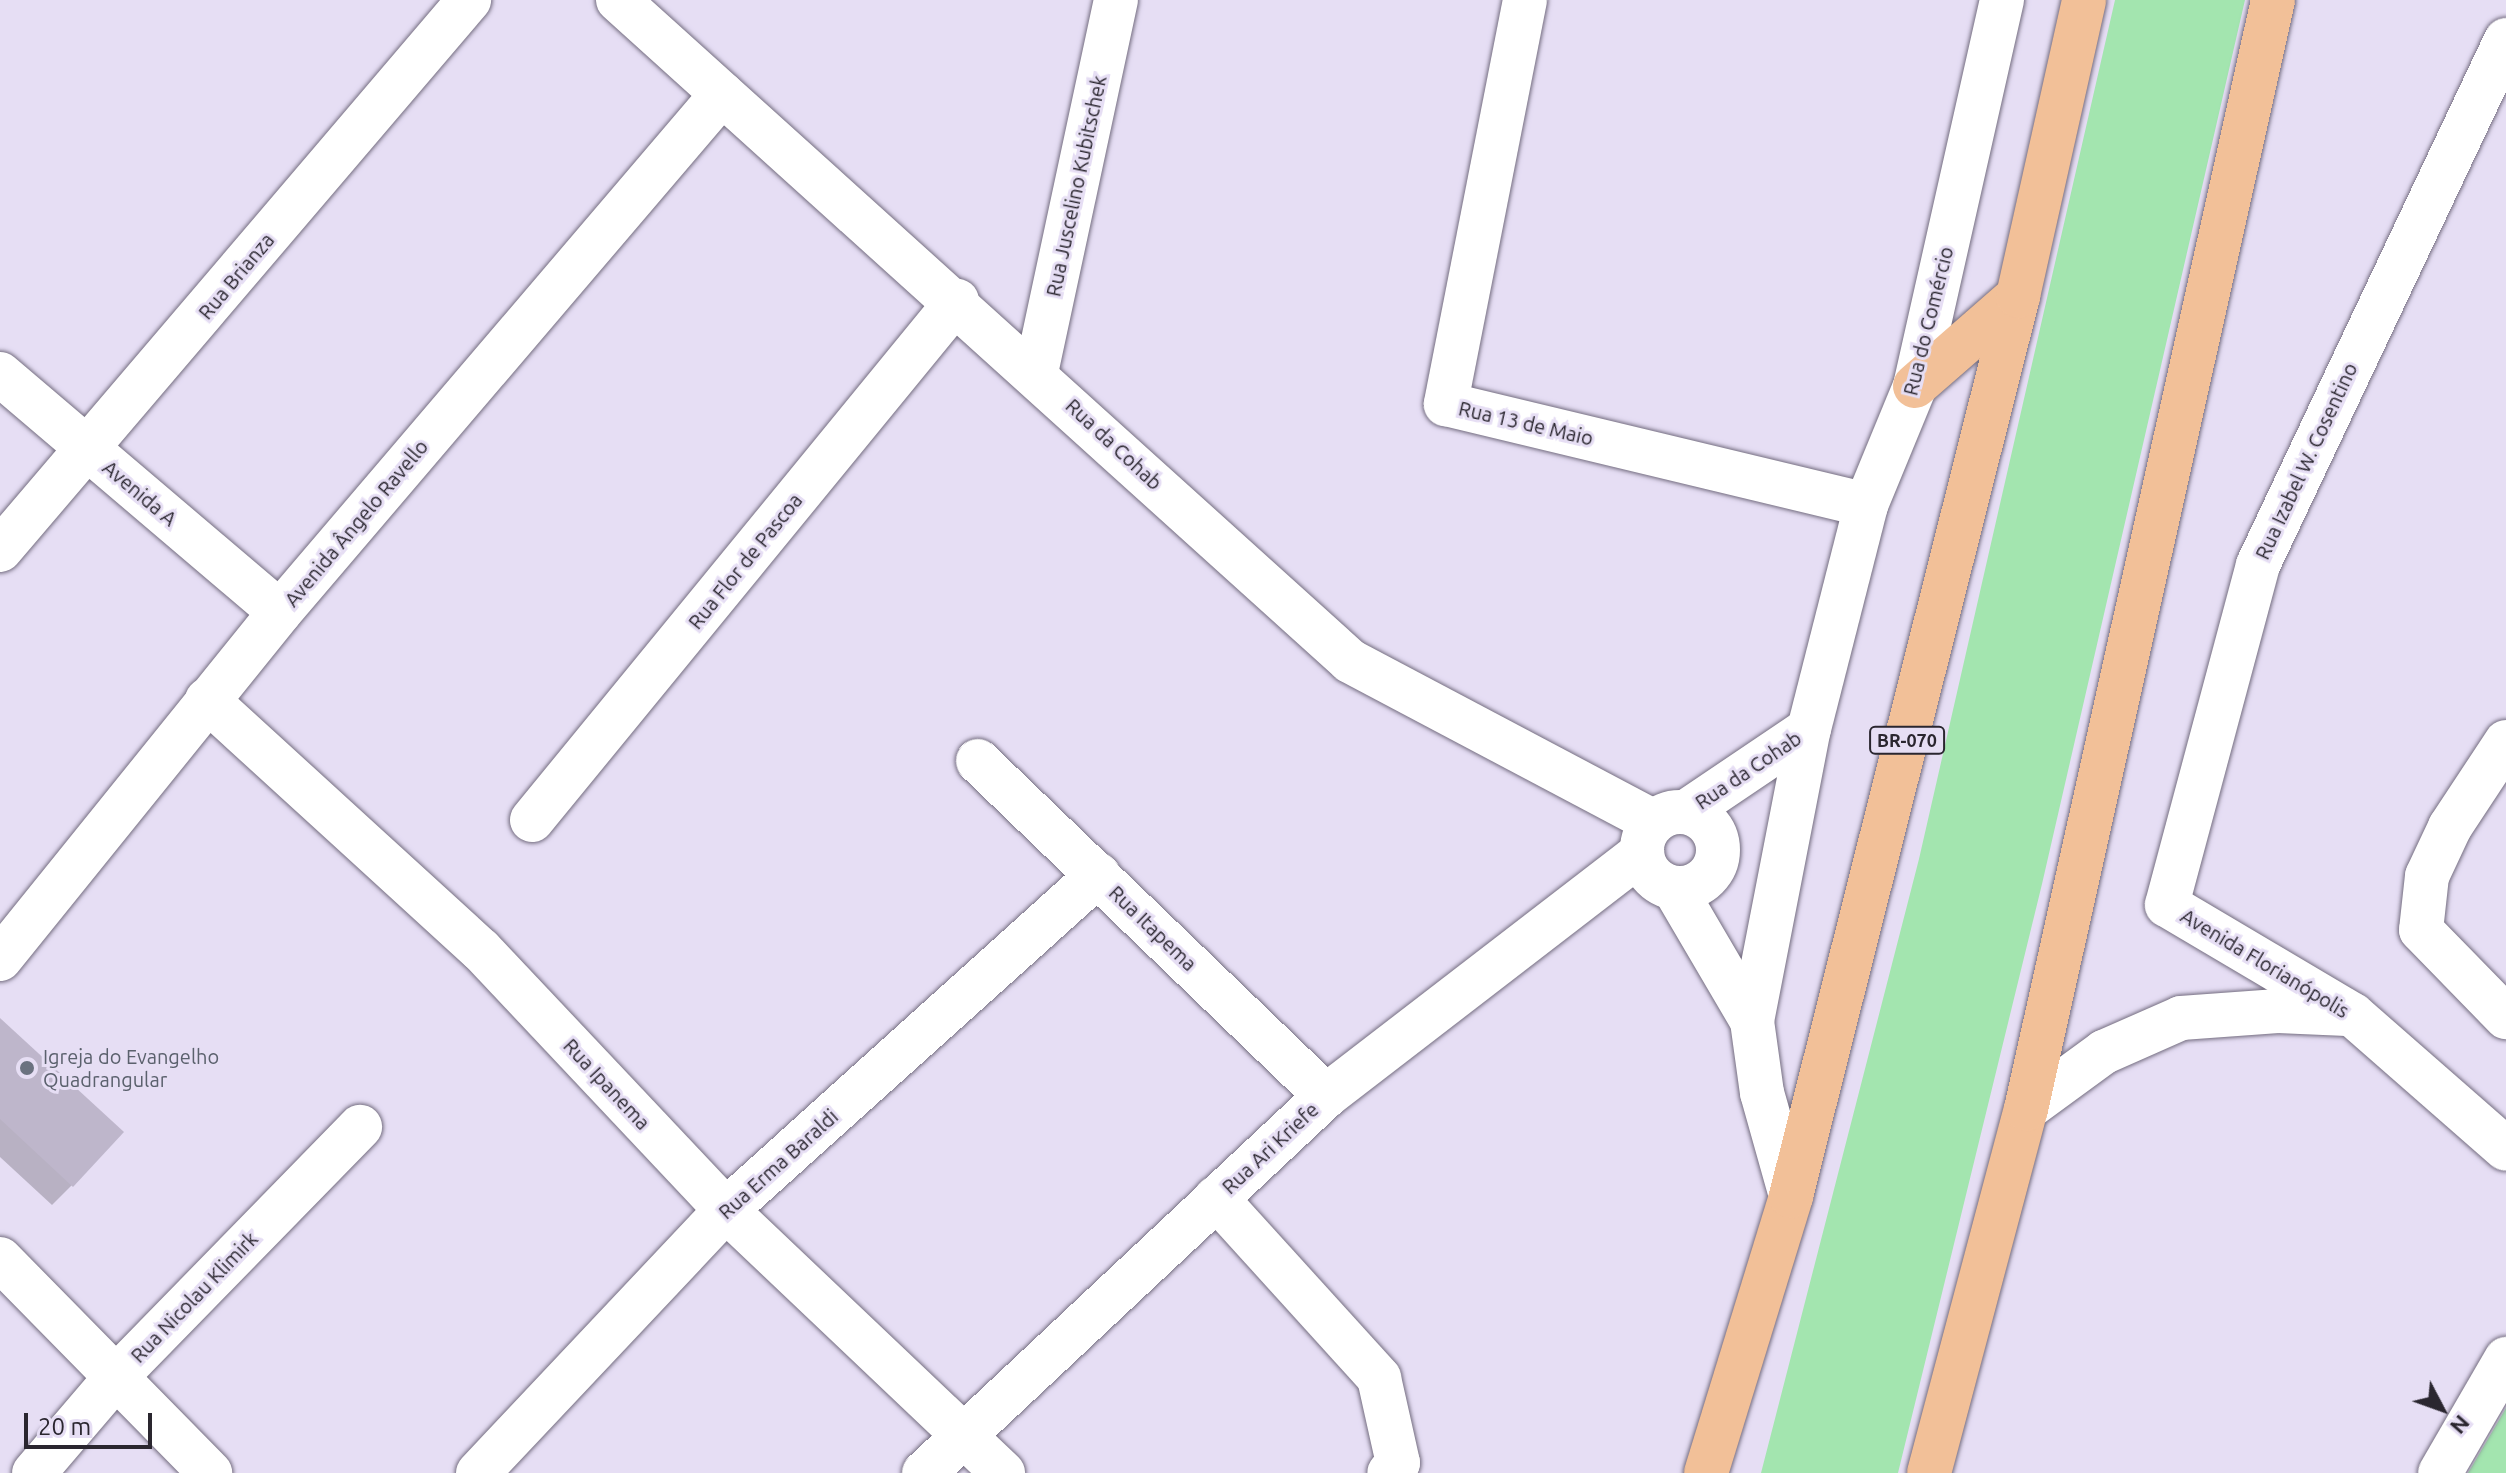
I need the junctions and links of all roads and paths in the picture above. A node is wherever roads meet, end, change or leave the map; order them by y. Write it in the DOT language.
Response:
graph roads {
  1 [pos="469,0"];
  2 [pos="618,0"];
  3 [pos="1116,0"];
  4 [pos="1525,0"];
  5 [pos="2002,0"];
  6 [pos="2084,0"];
  7 [pos="2273,0"];
  8 [pos="2506,40"];
  9 [pos="722,94"];
  10 [pos="2018,296"];
  11 [pos="957,301"];
  12 [pos="1036,373"];
  13 [pos="0,374"];
  14 [pos="1915,386"];
  15 [pos="89,450"];
  16 [pos="1866,505"];
  17 [pos="0,550"];
  18 [pos="280,612"];
  19 [pos="207,700"];
  20 [pos="1809,729"];
  21 [pos="2506,742"];
  22 [pos="978,761"];
  23 [pos="532,820"];
  24 [pos="1661,829"];
  25 [pos="1098,875"];
  26 [pos="1674,888"];
  27 [pos="2167,905"];
  28 [pos="0,959"];
  29 [pos="2353,1015"];
  30 [pos="2506,1017"];
  31 [pos="1752,1021"];
  32 [pos="1326,1096"];
  33 [pos="2026,1109"];
  34 [pos="360,1127"];
  35 [pos="2506,1149"];
  36 [pos="1791,1196"];
  37 [pos="1216,1198"];
  38 [pos="726,1210"];
  39 [pos="0,1259"];
  40 [pos="2506,1359"];
  41 [pos="115,1378"];
  42 [pos="961,1435"];
  43 [pos="34,1473"];
  44 [pos="210,1473"];
  45 [pos="478,1473"];
  46 [pos="924,1473"];
  47 [pos="1003,1473"];
  48 [pos="1389,1473"];
  49 [pos="1706,1473"];
  50 [pos="1929,1473"];
  51 [pos="2440,1473"];
  1 -- 15 [label="street, Rua Brianza"];
  2 -- 9 [label="street, Rua da Cohab"];
  3 -- 12 [label="street, Rua Juscelino Kubitschek"];
  4 -- 16 [label="street, Rua 13 de Maio"];
  5 -- 14 [label="street, Rua do Comércio"];
  6 -- 10 [label="highway, BR-070"];
  7 -- 33 [label="highway"];
  8 -- 27 [label="street, Rua Izabel W. Cosentino"];
  9 -- 11 [label="street, Rua da Cohab"];
  9 -- 18 [label="street, Avenida Ângelo Ravello"];
  10 -- 14 [label="highway"];
  10 -- 36 [label="highway, BR-070"];
  11 -- 12 [label="street, Rua da Cohab"];
  11 -- 23 [label="street, Rua Flor de Pascoa"];
  12 -- 24 [label="street, Rua da Cohab"];
  13 -- 15 [label="street, Avenida A"];
  14 -- 16 [label="street, Rua do Comércio"];
  15 -- 17 [label="street, Rua Brianza"];
  15 -- 18 [label="street, Avenida A"];
  16 -- 20 [label="street, Rua do Comércio"];
  18 -- 19 [label="street, Avenida Ângelo Ravello"];
  19 -- 28 [label="street, Avenida Ângelo Ravello"];
  19 -- 38 [label="street, Rua Ipanema"];
  20 -- 24 [label="street, Rua da Cohab"];
  20 -- 31 [label="street, Rua do Comércio"];
  21 -- 30 [label="street"];
  22 -- 25 [label="street, Rua Itapema"];
  24 -- 26 [label="street"];
  24 -- 26 [label="street"];
  24 -- 32 [label="street, Rua Ari Kriefe"];
  25 -- 32 [label="street, Rua Itapema"];
  25 -- 38 [label="street, Rua Erma Baraldi"];
  26 -- 31 [label="street"];
  27 -- 29 [label="street, Avenida Florianópolis"];
  29 -- 33 [label="street"];
  29 -- 35 [label="street, Avenida Florianópolis"];
  31 -- 36 [label="street"];
  32 -- 37 [label="street, Rua Ari Kriefe"];
  33 -- 50 [label="highway"];
  34 -- 41 [label="street, Rua Nicolau Klimirk"];
  36 -- 49 [label="highway, BR-070"];
  37 -- 42 [label="street, Rua Ari Kriefe"];
  37 -- 48 [label="street"];
  38 -- 42 [label="street, Rua Ipanema"];
  38 -- 45 [label="street, Rua Erma Baraldi"];
  39 -- 41 [label="street"];
  40 -- 51 [label="street"];
  41 -- 43 [label="street, Rua Nicolau Klimirk"];
  41 -- 44 [label="street"];
  42 -- 46 [label="street, Rua Ari Kriefe"];
  42 -- 47 [label="street, Rua Ipanema"];
}
